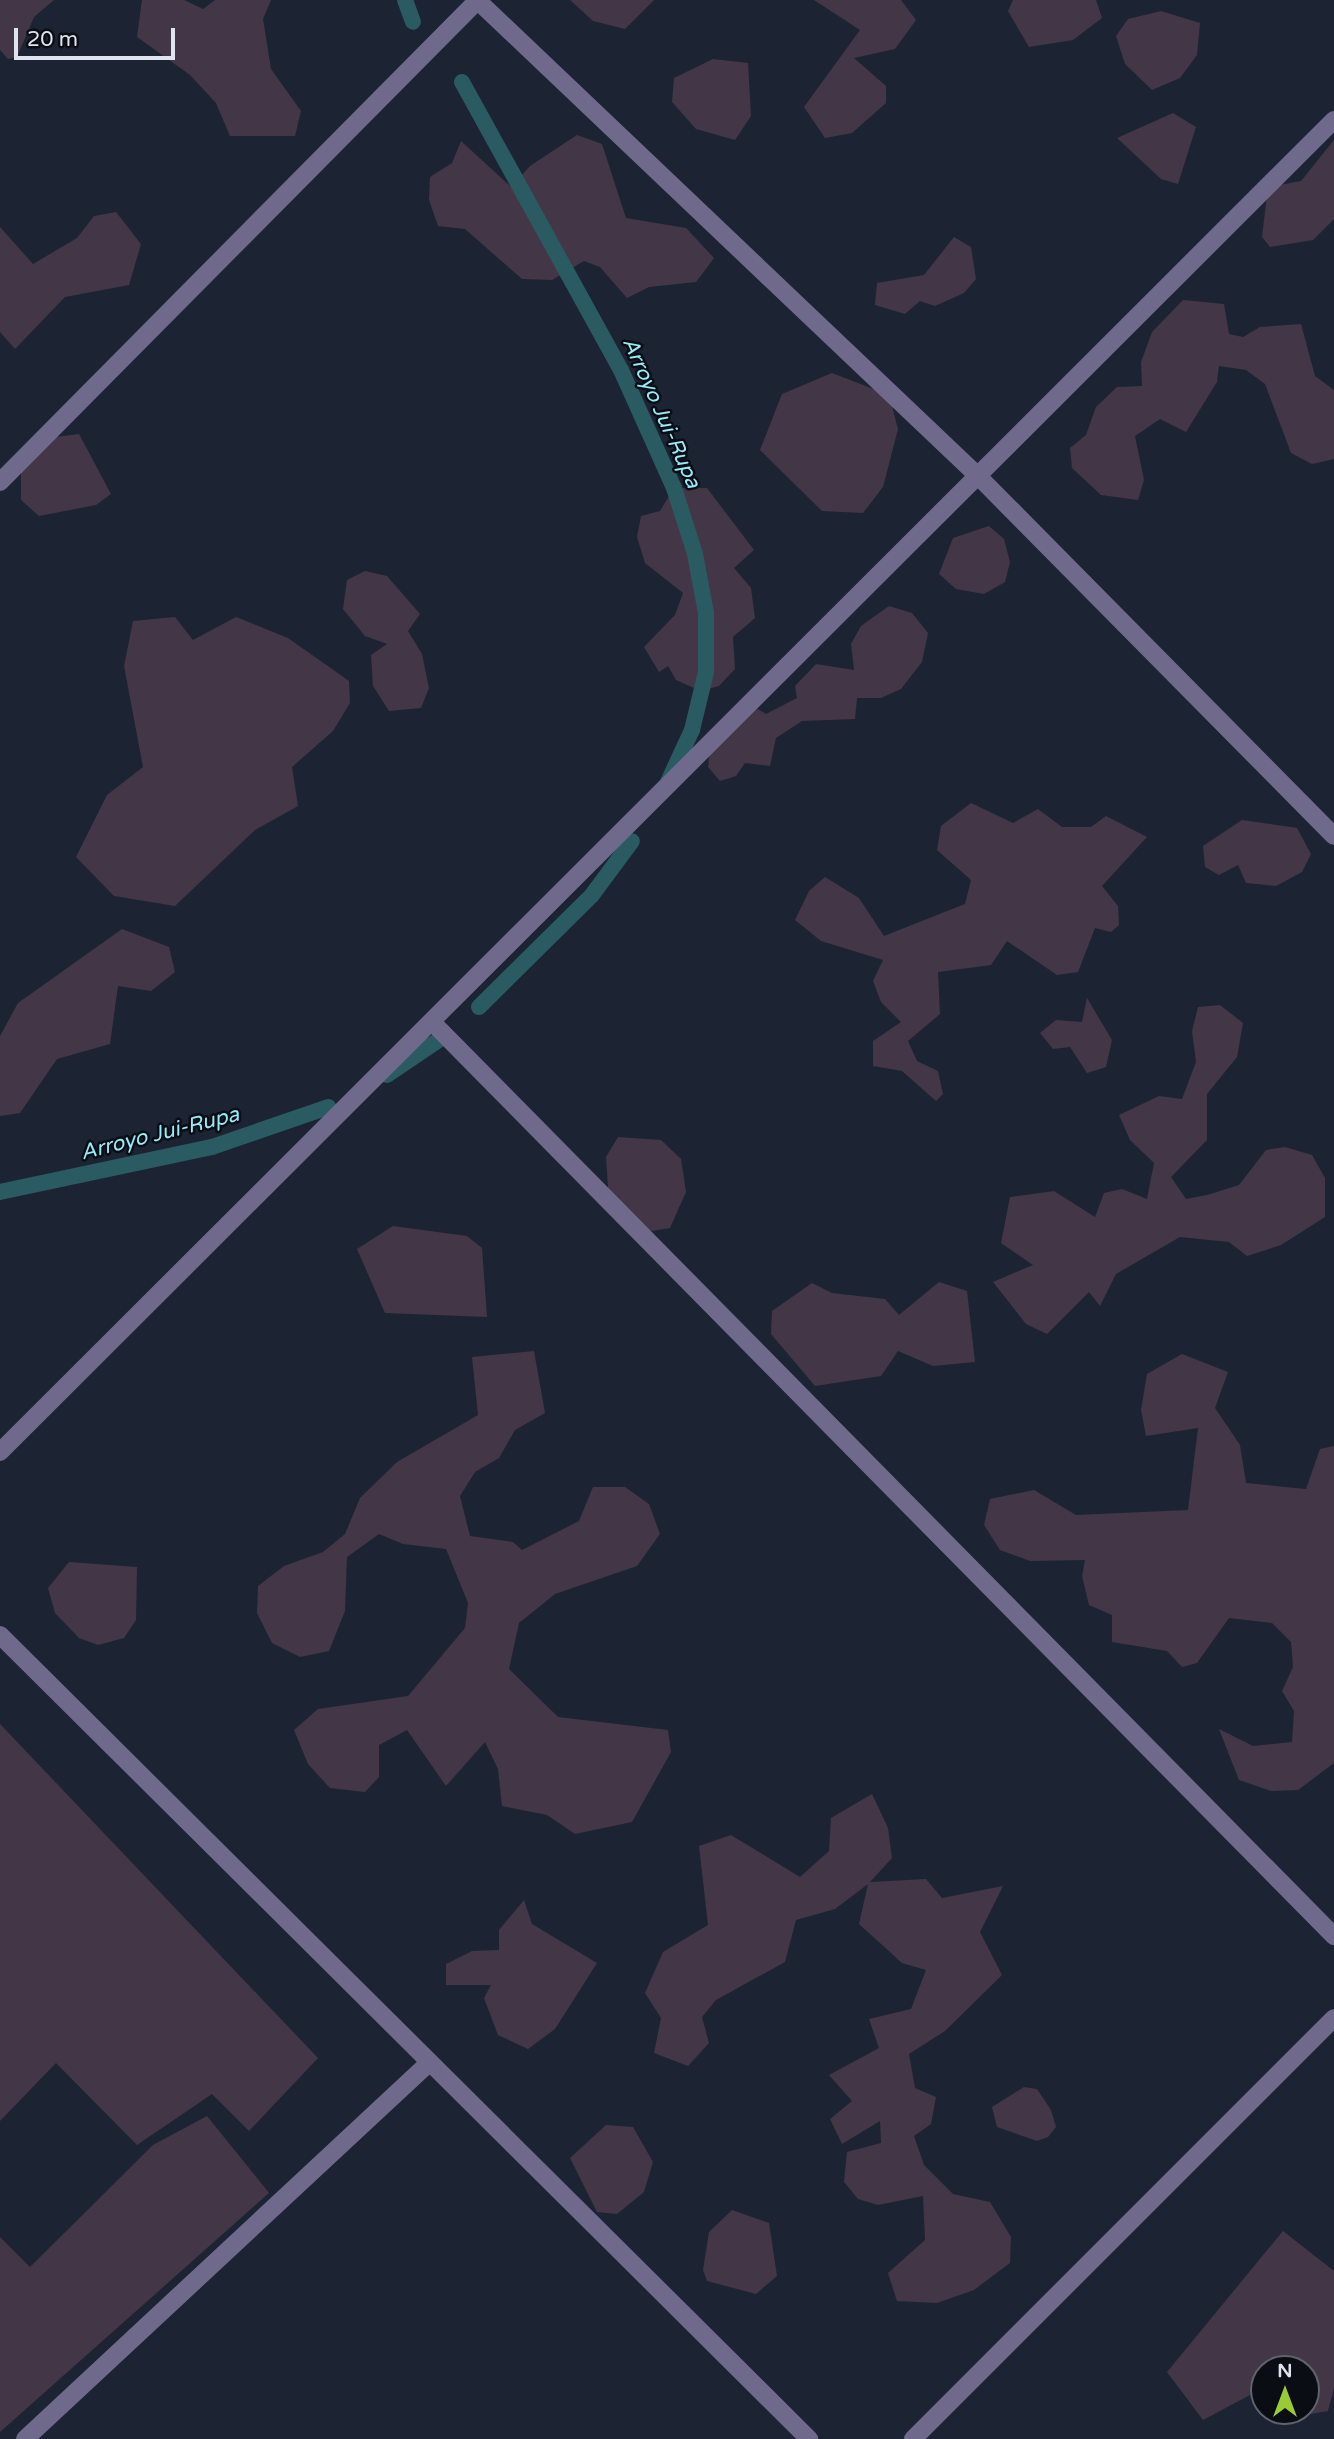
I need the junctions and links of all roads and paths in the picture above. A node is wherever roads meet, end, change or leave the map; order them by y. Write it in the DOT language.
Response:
graph roads {
  1 [pos="477,0"];
  2 [pos="1334,120"];
  3 [pos="979,478"];
  4 [pos="0,482"];
  5 [pos="1334,836"];
  6 [pos="433,1023"];
  7 [pos="0,1452"];
  8 [pos="0,1635"];
  9 [pos="1334,1936"];
  10 [pos="1334,2018"];
  11 [pos="430,2062"];
  12 [pos="25,2439"];
  13 [pos="809,2439"];
  14 [pos="913,2439"];
  1 -- 3 [label="street"];
  1 -- 4 [label="street"];
  2 -- 3 [label="street"];
  3 -- 5 [label="street"];
  3 -- 6 [label="street"];
  6 -- 7 [label="street"];
  6 -- 9 [label="street"];
  8 -- 11 [label="street"];
  10 -- 14 [label="street"];
  11 -- 12 [label="street"];
  11 -- 13 [label="street"];
}
